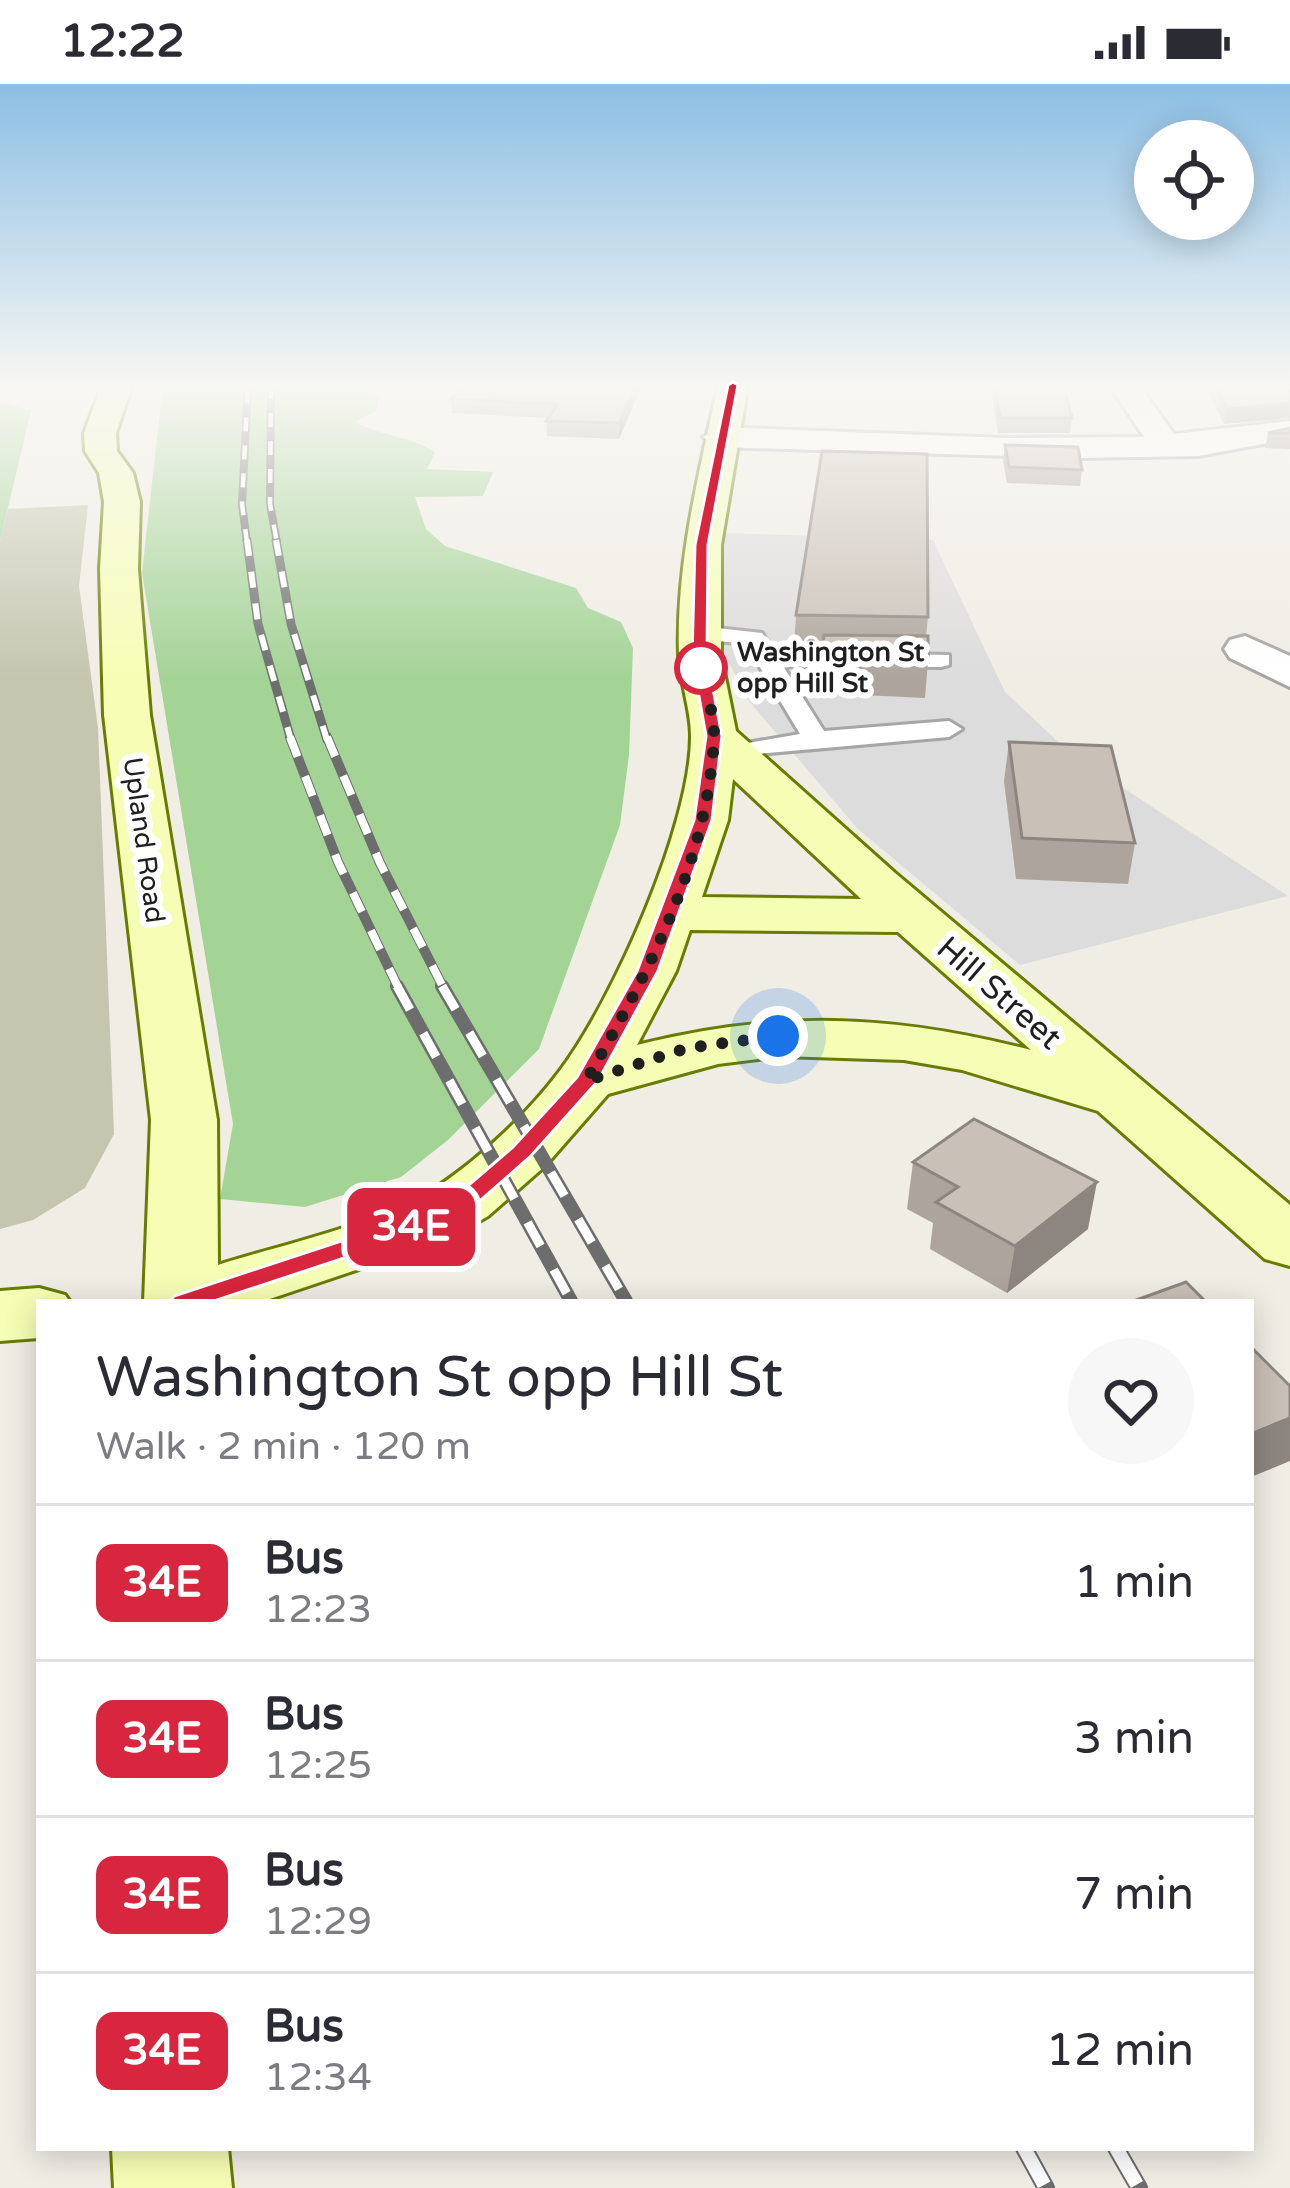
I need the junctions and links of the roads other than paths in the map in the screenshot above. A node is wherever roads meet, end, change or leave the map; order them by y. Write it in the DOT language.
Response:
graph roads {
  1 [pos="118,483"];
  2 [pos="712,483"];
  3 [pos="699,633"];
  4 [pos="1245,649"];
  5 [pos="767,659"];
  6 [pos="940,660"];
  7 [pos="1290,674"];
  8 [pos="949,730"];
  9 [pos="816,739"];
  10 [pos="724,744"];
  11 [pos="672,913"];
  12 [pos="913,916"];
  13 [pos="586,1081"];
  14 [pos="1129,1104"];
  15 [pos="1290,1243"];
  16 [pos="182,1299"];
  17 [pos="191,1299"];
  18 [pos="36,1313"];
  19 [pos="0,1316"];
  20 [pos="170,2151"];
  21 [pos="173,2188"];
  1 -- 16 [label="street, Upland Road"];
  2 -- 3 [label="street"];
  3 -- 5 [label="lane"];
  3 -- 10 [label="street"];
  4 -- 7 [label="street"];
  5 -- 6 [label="lane"];
  5 -- 9 [label="lane"];
  8 -- 9 [label="lane"];
  9 -- 10 [label="lane"];
  10 -- 11 [label="street"];
  10 -- 12 [label="street, Hill Street"];
  11 -- 12 [label="street"];
  11 -- 13 [label="street"];
  12 -- 14 [label="street, Hill Street"];
  13 -- 14 [label="street"];
  13 -- 17 [label="street"];
  14 -- 15 [label="street, Hill Street"];
  18 -- 19 [label="street"];
  20 -- 21 [label="street"];
}
